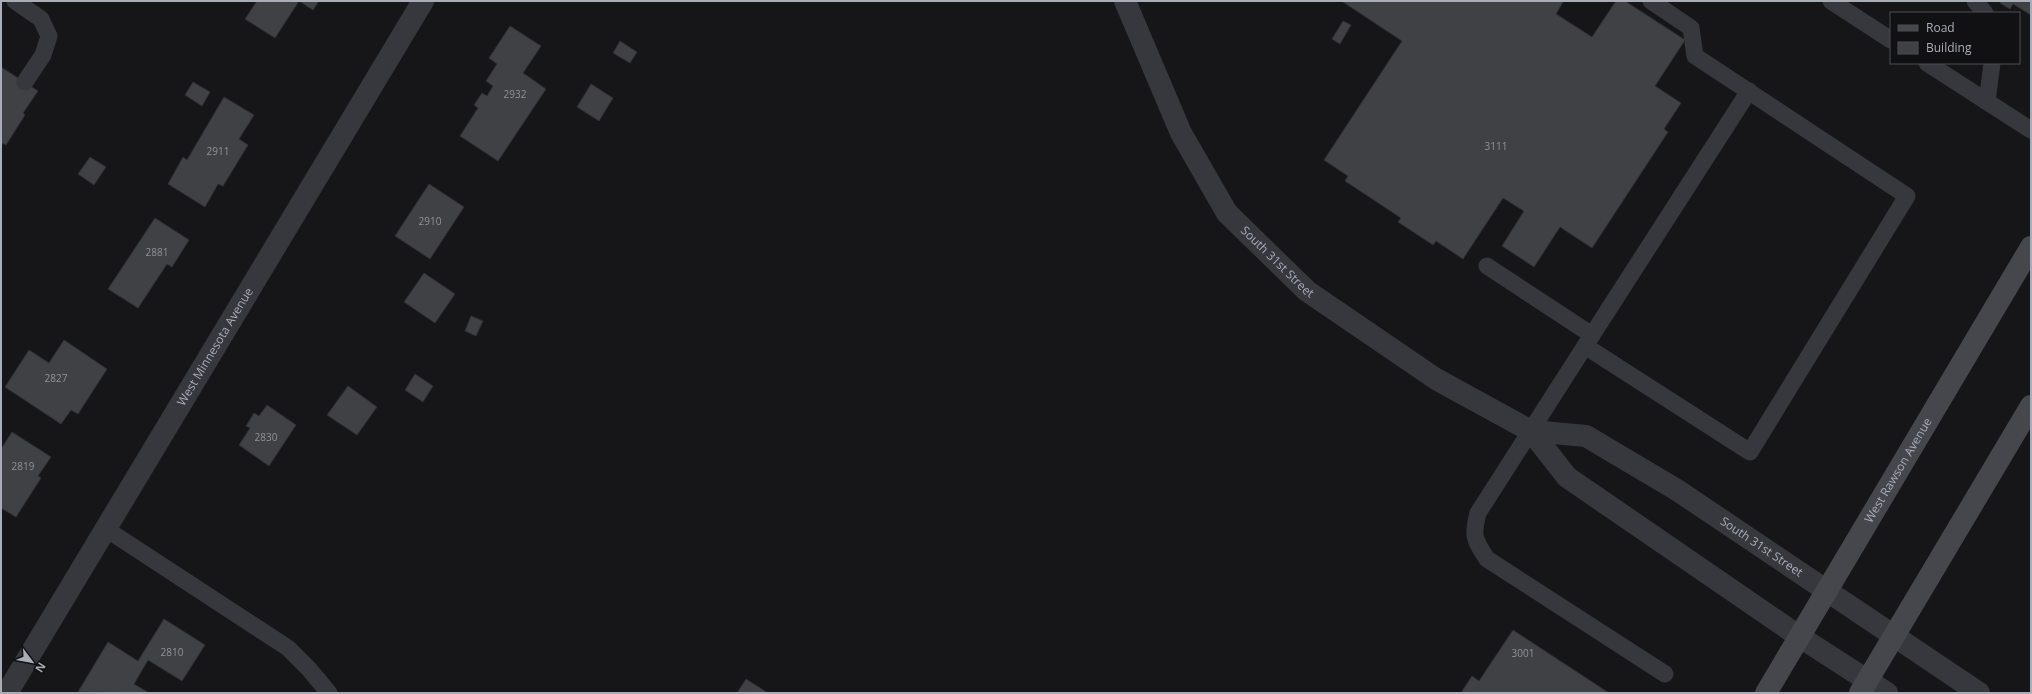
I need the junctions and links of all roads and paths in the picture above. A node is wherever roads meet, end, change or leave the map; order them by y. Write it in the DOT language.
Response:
graph roads {
  1 [pos="15,1"];
  2 [pos="423,1"];
  3 [pos="1125,1"];
  4 [pos="1651,1"];
  5 [pos="1831,1"];
  6 [pos="1975,1"];
  7 [pos="1984,12"];
  8 [pos="1890,39"];
  9 [pos="1929,64"];
  10 [pos="1992,64"];
  11 [pos="25,82"];
  12 [pos="1749,91"];
  13 [pos="1987,102"];
  14 [pos="2031,130"];
  15 [pos="2031,247"];
  16 [pos="1487,266"];
  17 [pos="1588,341"];
  18 [pos="2031,406"];
  19 [pos="1532,431"];
  20 [pos="106,529"];
  21 [pos="1827,590"];
  22 [pos="1800,637"];
  23 [pos="1894,637"];
  24 [pos="1665,674"];
  25 [pos="1863,687"];
  26 [pos="7,693"];
  27 [pos="329,693"];
  28 [pos="1766,693"];
  29 [pos="1887,693"];
  30 [pos="1979,693"];
  1 -- 11 [label="lane"];
  2 -- 20 [label="street, West Minnesota Avenue"];
  3 -- 19 [label="street, South 31st Street"];
  4 -- 12 [label="lane"];
  5 -- 8 [label="lane"];
  6 -- 7 [label="lane"];
  9 -- 13 [label="lane"];
  10 -- 13 [label="lane"];
  12 -- 17 [label="lane"];
  12 -- 17 [label="lane"];
  13 -- 14 [label="lane"];
  15 -- 21 [label="main road, West Rawson Avenue"];
  16 -- 17 [label="lane"];
  17 -- 19 [label="lane"];
  18 -- 23 [label="main road"];
  19 -- 21 [label="street, South 31st Street"];
  19 -- 22 [label="street, South 31st Street"];
  19 -- 24 [label="lane"];
  20 -- 26 [label="street, West Minnesota Avenue"];
  20 -- 27 [label="lane"];
  21 -- 22 [label="main road, West Rawson Avenue"];
  21 -- 23 [label="street, South 31st Street"];
  22 -- 25 [label="street, South 31st Street"];
  22 -- 28 [label="main road, West Rawson Avenue"];
  23 -- 25 [label="main road"];
  23 -- 30 [label="street, South 31st Street"];
  25 -- 29 [label="street, South 31st Street"];
}
